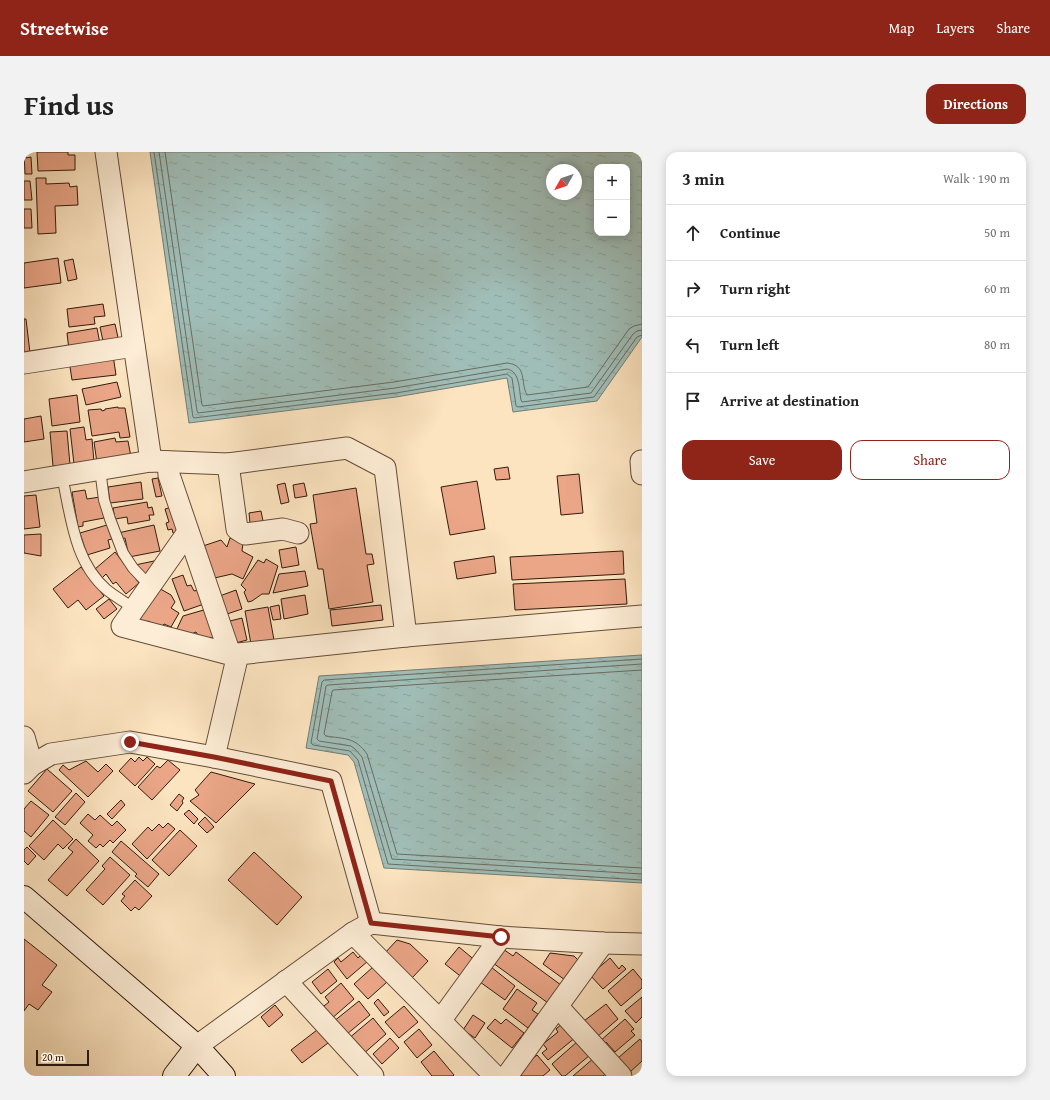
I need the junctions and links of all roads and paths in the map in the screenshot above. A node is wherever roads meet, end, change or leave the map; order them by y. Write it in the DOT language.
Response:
graph roads {
  1 [pos="106,152"];
  2 [pos="134,346"];
  3 [pos="24,363"];
  4 [pos="160,461"];
  5 [pos="228,464"];
  6 [pos="100,469"];
  7 [pos="62,476"];
  8 [pos="24,482"];
  9 [pos="188,532"];
  10 [pos="298,534"];
  11 [pos="150,586"];
  12 [pos="135,609"];
  13 [pos="642,616"];
  14 [pos="406,636"];
  15 [pos="234,655"];
  16 [pos="24,736"];
  17 [pos="214,757"];
  18 [pos="28,769"];
  19 [pos="24,897"];
  20 [pos="371,923"];
  21 [pos="353,933"];
  22 [pos="501,937"];
  23 [pos="603,943"];
  24 [pos="638,949"];
  25 [pos="286,982"];
  26 [pos="558,1007"];
  27 [pos="440,1021"];
  28 [pos="197,1046"];
  29 [pos="174,1076"];
  30 [pos="224,1076"];
  31 [pos="373,1076"];
  32 [pos="495,1076"];
  33 [pos="507,1076"];
  34 [pos="621,1076"];
  1 -- 2 [label="street"];
  2 -- 3 [label="street"];
  2 -- 4 [label="street"];
  4 -- 5 [label="street"];
  4 -- 6 [label="street"];
  4 -- 9 [label="street"];
  5 -- 10 [label="street"];
  5 -- 14 [label="street"];
  6 -- 7 [label="street"];
  6 -- 11 [label="lane"];
  7 -- 8 [label="street"];
  7 -- 12 [label="lane"];
  9 -- 11 [label="street"];
  9 -- 15 [label="street"];
  11 -- 12 [label="street"];
  12 -- 15 [label="street"];
  13 -- 14 [label="street"];
  14 -- 15 [label="street"];
  15 -- 17 [label="street"];
  16 -- 18 [label="street"];
  17 -- 18 [label="street"];
  17 -- 20 [label="street"];
  19 -- 28 [label="street"];
  20 -- 21 [label="street"];
  20 -- 22 [label="street"];
  21 -- 25 [label="street"];
  21 -- 27 [label="street"];
  22 -- 23 [label="street"];
  22 -- 27 [label="street"];
  23 -- 24 [label="street"];
  23 -- 26 [label="street"];
  25 -- 28 [label="street"];
  25 -- 31 [label="street"];
  26 -- 33 [label="street"];
  26 -- 34 [label="street"];
  27 -- 32 [label="street"];
  28 -- 29 [label="street"];
  28 -- 30 [label="street"];
}
